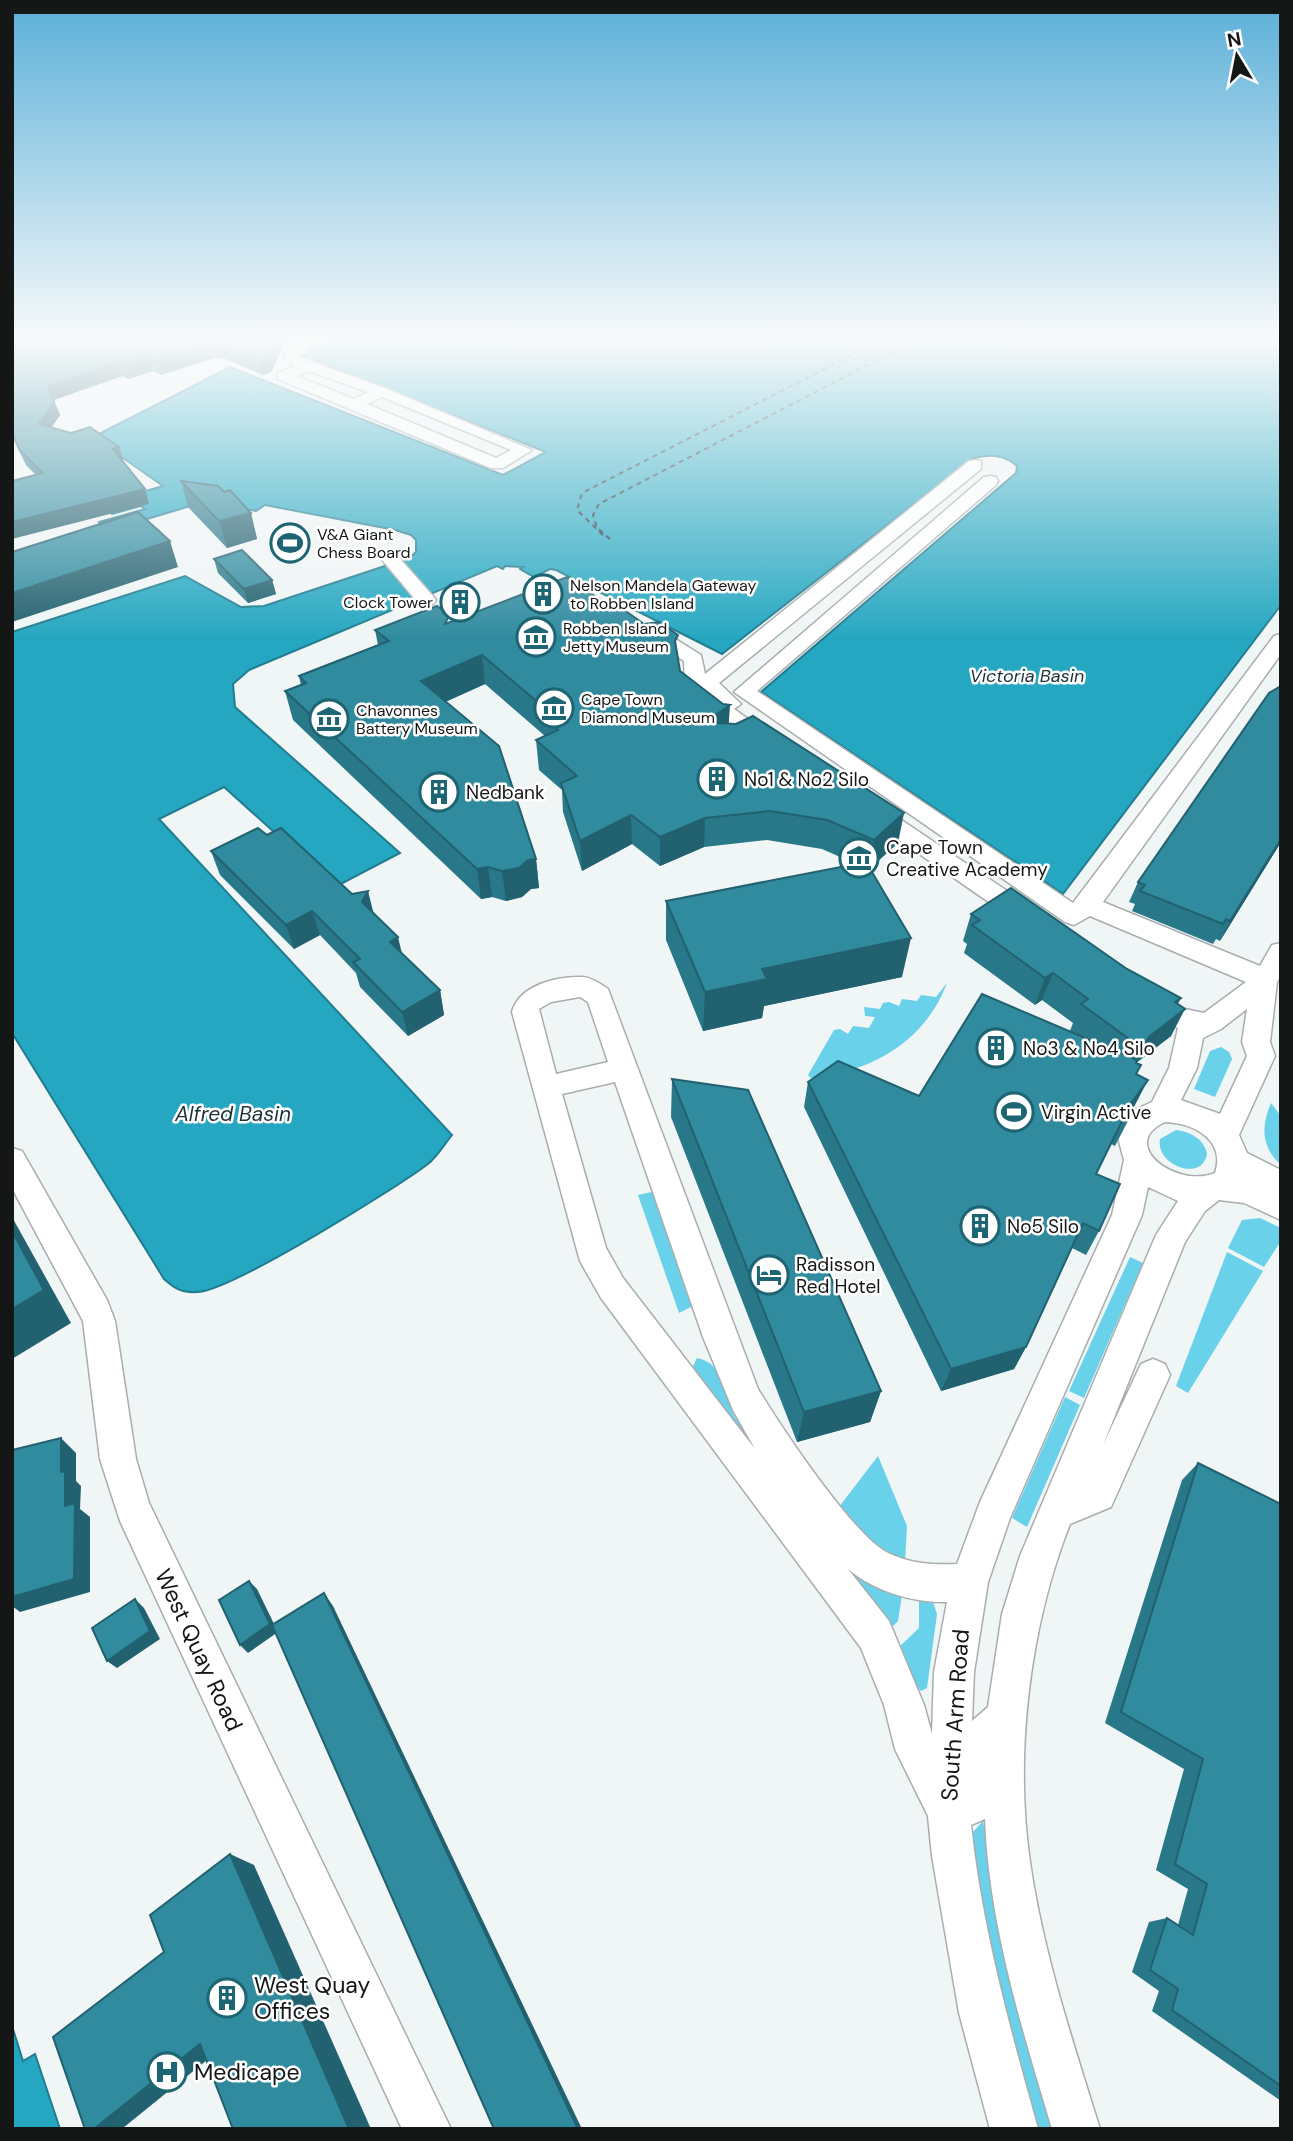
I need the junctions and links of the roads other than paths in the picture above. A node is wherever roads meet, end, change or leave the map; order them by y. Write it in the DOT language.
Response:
graph roads {
  1 [pos="440,440"];
  2 [pos="499,440"];
  3 [pos="975,465"];
  4 [pos="990,481"];
  5 [pos="389,557"];
  6 [pos="426,600"];
  7 [pos="628,618"];
  8 [pos="1281,640"];
  9 [pos="744,737"];
  10 [pos="786,755"];
  11 [pos="855,800"];
  12 [pos="1087,905"];
  13 [pos="1047,930"];
  14 [pos="1281,952"];
  15 [pos="1264,980"];
  16 [pos="1125,984"];
  17 [pos="1208,1022"];
  18 [pos="1256,1042"];
  19 [pos="624,1069"];
  20 [pos="546,1087"];
  21 [pos="1162,1110"];
  22 [pos="1229,1148"];
  23 [pos="12,1160"];
  24 [pos="1138,1161"];
  25 [pos="1281,1184"];
  26 [pos="1214,1188"];
  27 [pos="1281,1206"];
  28 [pos="1153,1375"];
  29 [pos="1056,1512"];
  30 [pos="970,1582"];
  31 [pos="1008,1716"];
  32 [pos="949,1812"];
  33 [pos="427,2129"];
  34 [pos="1013,2129"];
  35 [pos="1076,2129"];
  1 -- 2 [label="street"];
  3 -- 9 [label="street"];
  4 -- 12 [label="street"];
  5 -- 6 [label="street"];
  7 -- 9 [label="street"];
  8 -- 12 [label="street"];
  9 -- 10 [label="street"];
  11 -- 13 [label="street"];
  12 -- 15 [label="street"];
  14 -- 15 [label="street"];
  15 -- 17 [label="street"];
  15 -- 18 [label="street"];
  16 -- 17 [label="street"];
  17 -- 18 [label="street"];
  17 -- 21 [label="street"];
  18 -- 22 [label="street"];
  19 -- 20 [label="street"];
  19 -- 20 [label="street"];
  19 -- 30 [label="street"];
  20 -- 32 [label="street"];
  21 -- 22 [label="street"];
  21 -- 24 [label="street"];
  22 -- 25 [label="street"];
  22 -- 26 [label="street"];
  23 -- 33 [label="street, West Quay Road"];
  24 -- 26 [label="street"];
  24 -- 30 [label="street, South Arm Road"];
  26 -- 27 [label="street"];
  26 -- 29 [label="street"];
  28 -- 29 [label="street"];
  29 -- 31 [label="street"];
  30 -- 32 [label="street, South Arm Road"];
  31 -- 32 [label="street"];
  31 -- 35 [label="street"];
  32 -- 34 [label="street, South Arm Road"];
}
